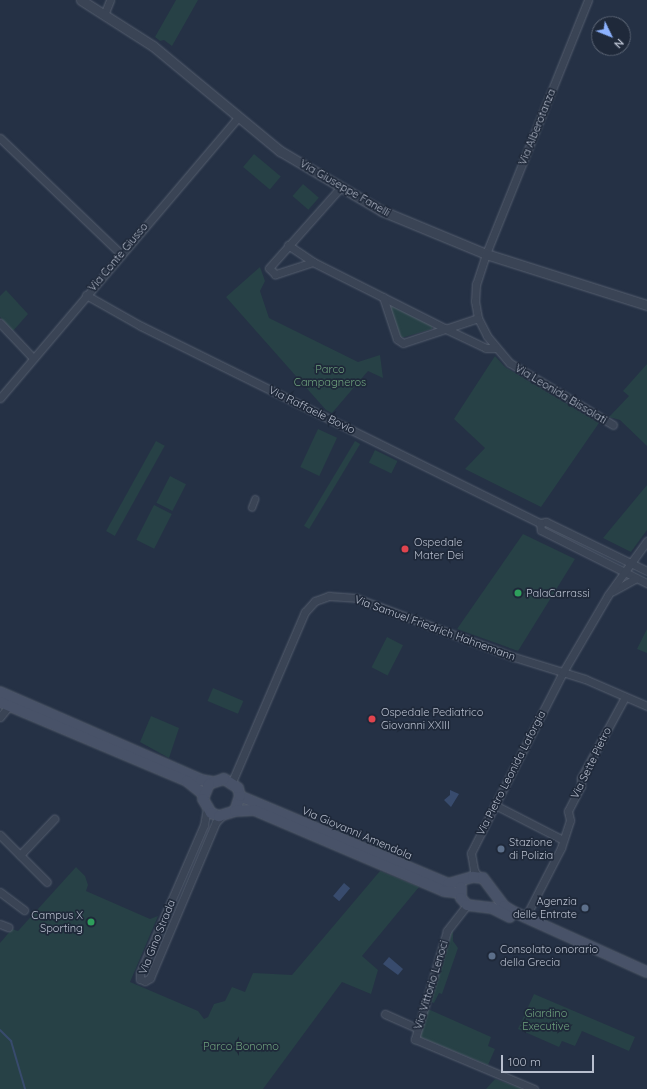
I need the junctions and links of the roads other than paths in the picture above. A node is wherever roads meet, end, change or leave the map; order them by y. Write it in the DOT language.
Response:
graph roads {
  1 [pos="81,0"];
  2 [pos="110,0"];
  3 [pos="588,0"];
  4 [pos="104,15"];
  5 [pos="238,117"];
  6 [pos="0,138"];
  7 [pos="340,188"];
  8 [pos="288,245"];
  9 [pos="121,254"];
  10 [pos="486,254"];
  11 [pos="303,256"];
  12 [pos="313,262"];
  13 [pos="298,267"];
  14 [pos="86,295"];
  15 [pos="383,297"];
  16 [pos="647,305"];
  17 [pos="478,318"];
  18 [pos="0,323"];
  19 [pos="446,329"];
  20 [pos="495,348"];
  21 [pos="33,358"];
  22 [pos="0,398"];
  23 [pos="613,426"];
  24 [pos="255,500"];
  25 [pos="252,508"];
  26 [pos="540,523"];
  27 [pos="647,541"];
  28 [pos="630,563"];
  29 [pos="647,571"];
  30 [pos="624,572"];
  31 [pos="636,578"];
  32 [pos="647,584"];
  33 [pos="608,595"];
  34 [pos="563,672"];
  35 [pos="0,692"];
  36 [pos="625,697"];
  37 [pos="5,704"];
  38 [pos="647,706"];
  39 [pos="0,717"];
  40 [pos="213,782"];
  41 [pos="232,782"];
  42 [pos="204,795"];
  43 [pos="240,796"];
  44 [pos="495,805"];
  45 [pos="206,808"];
  46 [pos="235,811"];
  47 [pos="222,816"];
  48 [pos="54,819"];
  49 [pos="0,835"];
  50 [pos="563,840"];
  51 [pos="20,854"];
  52 [pos="478,877"];
  53 [pos="465,880"];
  54 [pos="47,882"];
  55 [pos="490,886"];
  56 [pos="0,892"];
  57 [pos="460,893"];
  58 [pos="467,905"];
  59 [pos="481,906"];
  60 [pos="24,910"];
  61 [pos="525,918"];
  62 [pos="0,924"];
  63 [pos="8,927"];
  64 [pos="647,972"];
  65 [pos="647,978"];
  66 [pos="385,1014"];
  67 [pos="418,1029"];
  68 [pos="534,1089"];
  1 -- 4 [label="street, Via Giuseppe Fanelli"];
  2 -- 4 [label="street"];
  3 -- 10 [label="street, Via Alberotanza"];
  4 -- 5 [label="street, Via Giuseppe Fanelli"];
  5 -- 7 [label="street, Via Giuseppe Fanelli"];
  5 -- 9 [label="street, Via Conte Giusso"];
  6 -- 9 [label="street"];
  7 -- 8 [label="street"];
  7 -- 10 [label="street, Via Giuseppe Fanelli"];
  8 -- 11 [label="street"];
  8 -- 13 [label="street"];
  9 -- 14 [label="street, Via Conte Giusso"];
  10 -- 16 [label="street, Via Giuseppe Fanelli"];
  10 -- 17 [label="street, Via Leonida Bissolati"];
  11 -- 12 [label="street"];
  11 -- 13 [label="street"];
  12 -- 13 [label="street"];
  12 -- 15 [label="street"];
  14 -- 21 [label="street, Via Conte Giusso"];
  14 -- 26 [label="street, Via Raffaele Bovio"];
  15 -- 19 [label="street"];
  15 -- 19 [label="street"];
  17 -- 19 [label="street"];
  17 -- 20 [label="street, Via Leonida Bissolati"];
  18 -- 21 [label="street"];
  19 -- 20 [label="street"];
  20 -- 23 [label="street, Via Leonida Bissolati"];
  21 -- 22 [label="street, Via Conte Giusso"];
  24 -- 25 [label="street"];
  26 -- 28 [label="street, Via Raffaele Bovio"];
  26 -- 30 [label="street, Via Raffaele Bovio"];
  27 -- 28 [label="street, Via Pietro Leonida Laforgia"];
  28 -- 29 [label="street, Via Raffaele Bovio"];
  28 -- 30 [label="street, Via Pietro Leonida Laforgia"];
  30 -- 31 [label="street, Via Raffaele Bovio"];
  30 -- 33 [label="street, Via Pietro Leonida Laforgia"];
  31 -- 32 [label="street, Via Raffaele Bovio"];
  31 -- 33 [label="street"];
  33 -- 34 [label="street, Via Pietro Leonida Laforgia"];
  34 -- 36 [label="street, Via Samuel Friedrich Hahnemann"];
  34 -- 41 [label="street, Via Samuel Friedrich Hahnemann"];
  34 -- 44 [label="street, Via Pietro Leonida Laforgia"];
  35 -- 40 [label="main road"];
  36 -- 38 [label="street, Via Samuel Friedrich Hahnemann"];
  36 -- 50 [label="street, Via Sette Pietro"];
  37 -- 39 [label="street"];
  37 -- 42 [label="main road"];
  40 -- 41 [label="main road"];
  40 -- 42 [label="main road"];
  41 -- 43 [label="main road"];
  42 -- 45 [label="main road"];
  43 -- 46 [label="main road"];
  43 -- 53 [label="main road, Via Giovanni Amendola"];
  44 -- 50 [label="street"];
  44 -- 52 [label="street, Via Pietro Leonida Laforgia"];
  45 -- 47 [label="main road"];
  45 -- 47 [label="street, Via Gino Strada"];
  46 -- 47 [label="main road, Via Giovanni Amendola"];
  46 -- 57 [label="main road, Via Giovanni Amendola"];
  48 -- 51 [label="street"];
  49 -- 51 [label="street"];
  50 -- 61 [label="street, Via Sette Pietro"];
  51 -- 54 [label="street"];
  52 -- 53 [label="main road, Via Giovanni Amendola"];
  52 -- 55 [label="main road"];
  53 -- 57 [label="main road"];
  55 -- 59 [label="main road"];
  55 -- 61 [label="main road"];
  56 -- 60 [label="street"];
  57 -- 58 [label="main road"];
  58 -- 59 [label="main road"];
  58 -- 67 [label="street, Via Vittorio Lenoci"];
  59 -- 65 [label="main road"];
  61 -- 64 [label="main road"];
  62 -- 63 [label="street"];
  66 -- 67 [label="street"];
  67 -- 68 [label="street, Via Vittorio Lenoci"];
}
